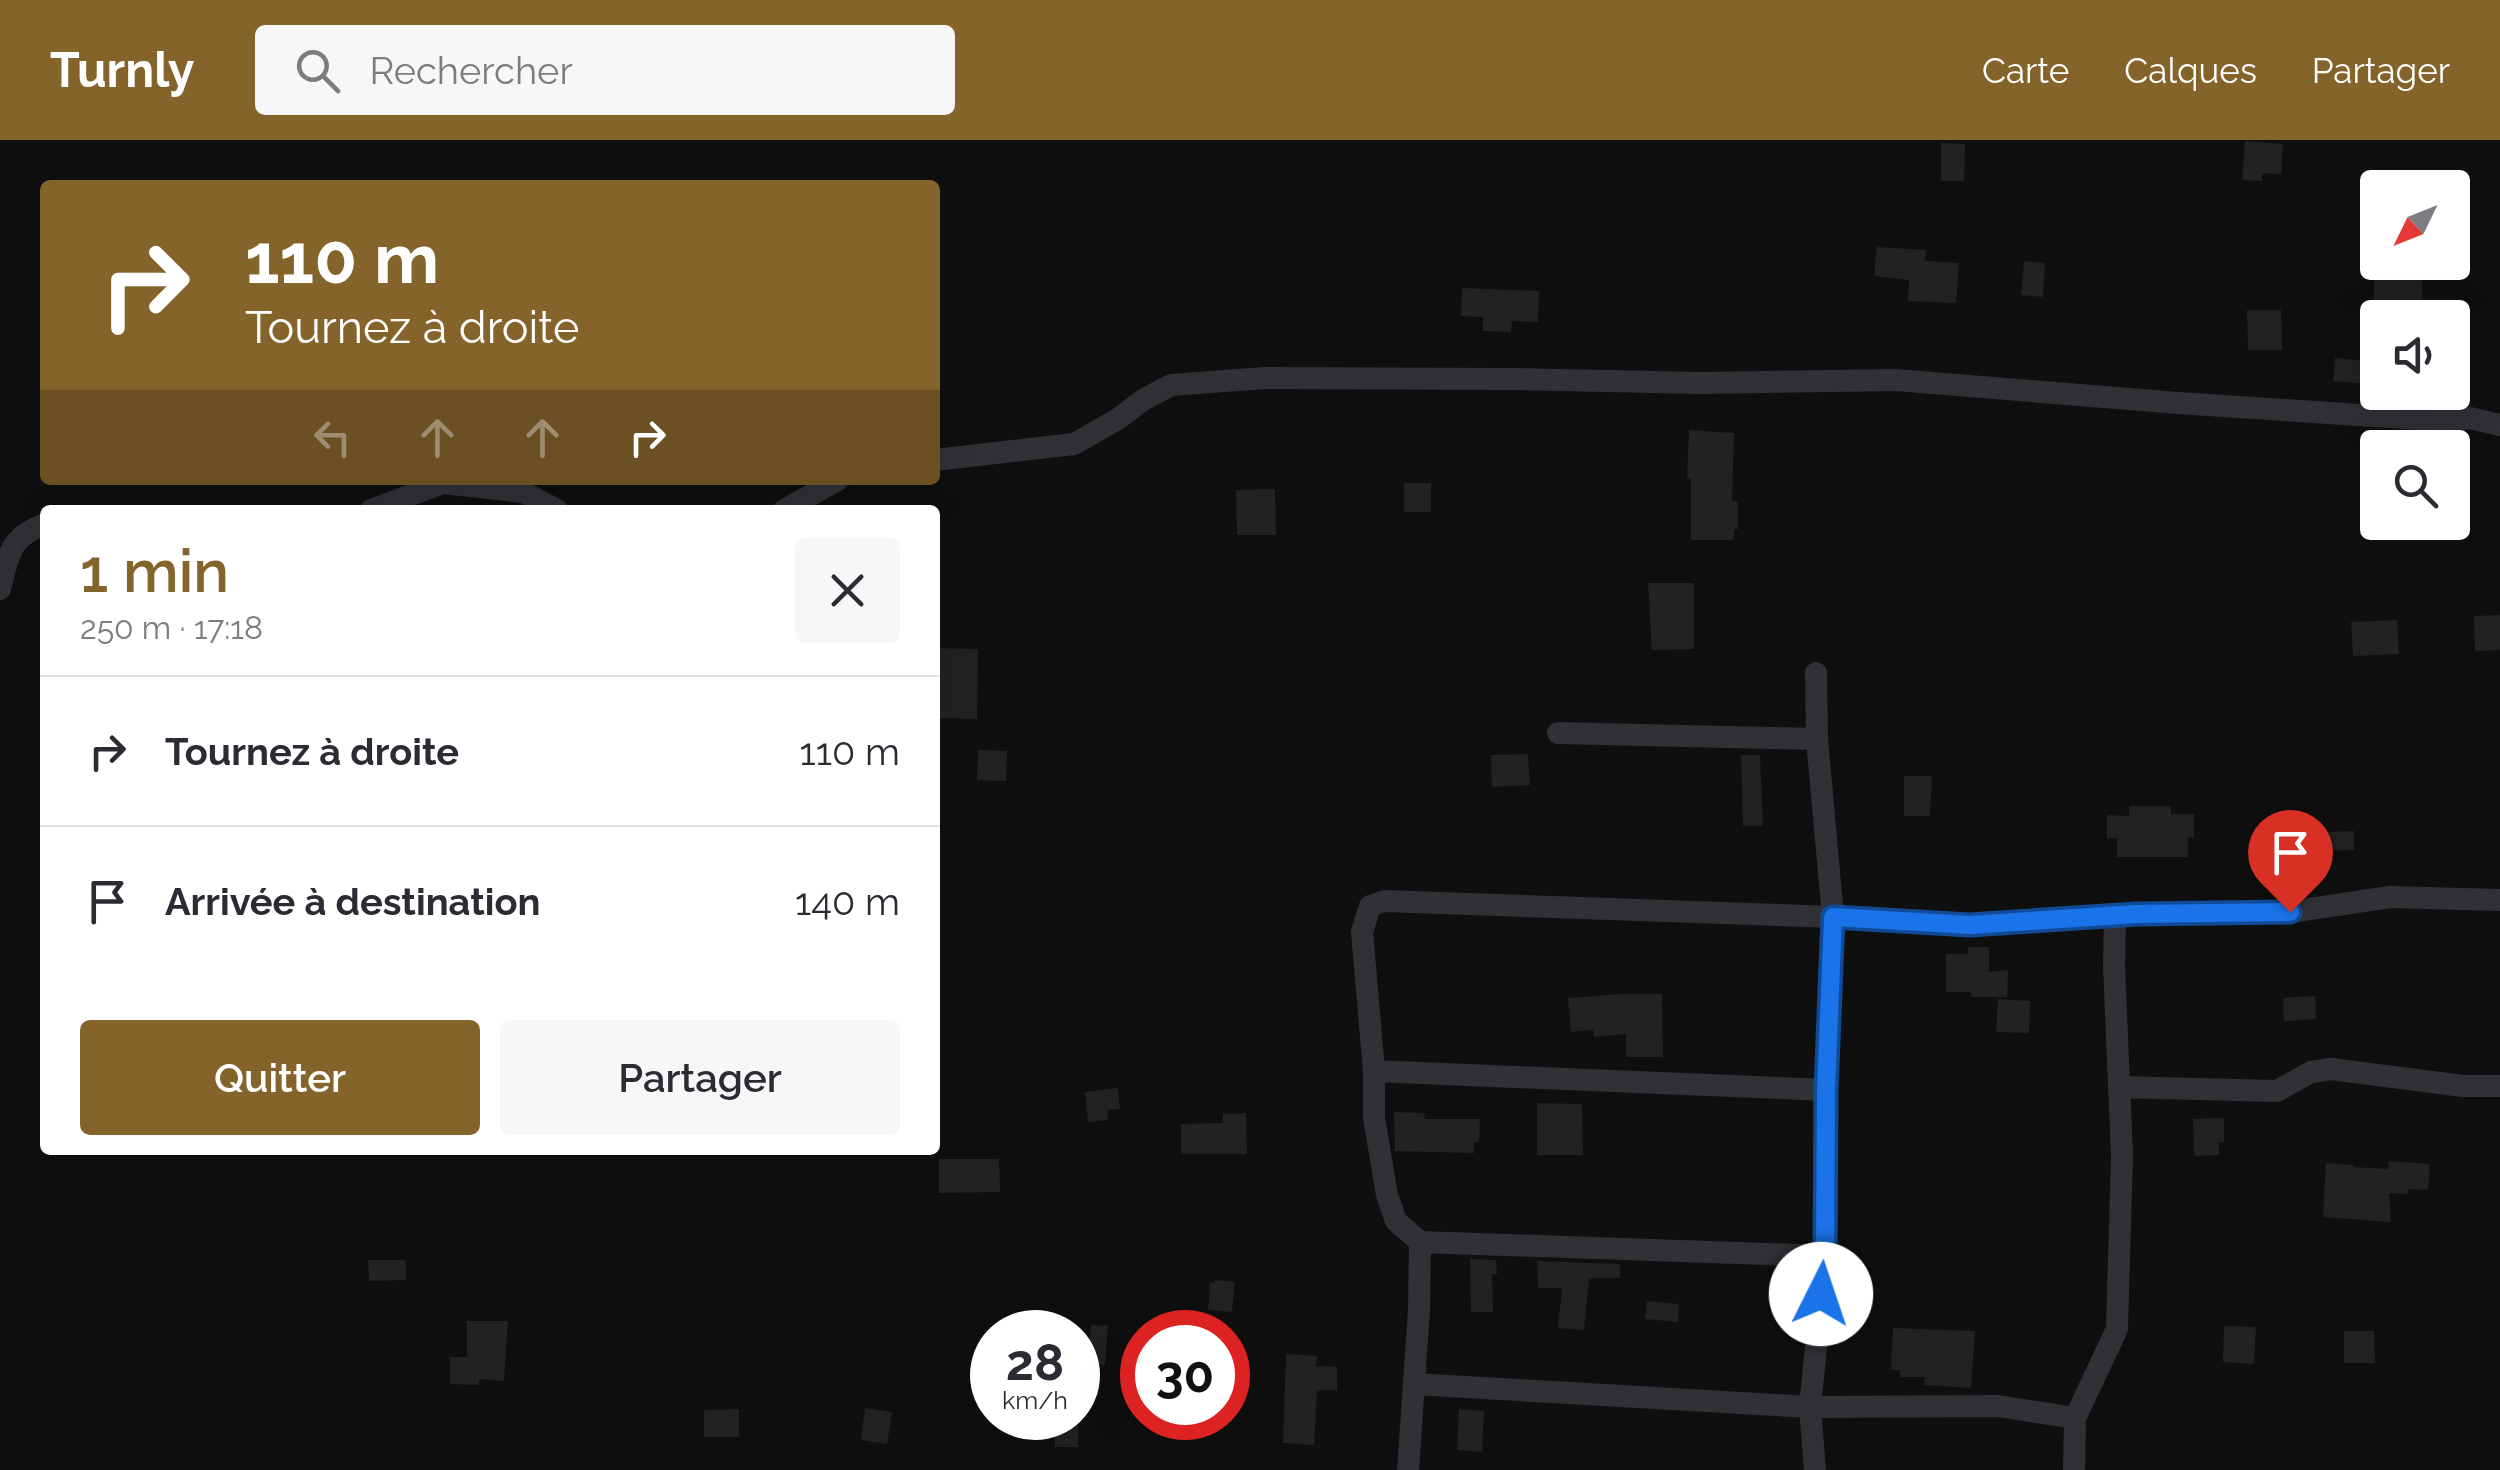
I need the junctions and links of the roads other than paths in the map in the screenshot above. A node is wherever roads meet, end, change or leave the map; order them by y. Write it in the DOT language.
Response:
graph roads {
  1 [pos="2500,424"];
  2 [pos="940,459"];
  3 [pos="438,485"];
  4 [pos="461,485"];
  5 [pos="829,485"];
  6 [pos="384,505"];
  7 [pos="548,505"];
  8 [pos="793,505"];
  9 [pos="40,526"];
  10 [pos="0,589"];
  11 [pos="1816,673"];
  12 [pos="1558,733"];
  13 [pos="1817,739"];
  14 [pos="2500,900"];
  15 [pos="2114,915"];
  16 [pos="1833,917"];
  17 [pos="1374,1071"];
  18 [pos="2500,1086"];
  19 [pos="2120,1087"];
  20 [pos="1826,1090"];
  21 [pos="1420,1242"];
  22 [pos="1825,1256"];
  23 [pos="1414,1384"];
  24 [pos="1810,1407"];
  25 [pos="2075,1418"];
  26 [pos="1408,1470"];
  27 [pos="1816,1470"];
  28 [pos="2074,1470"];
  1 -- 2 [label="street"];
  3 -- 6 [label="street"];
  4 -- 7 [label="street"];
  5 -- 8 [label="street"];
  9 -- 10 [label="street"];
  11 -- 13 [label="street"];
  12 -- 13 [label="street"];
  13 -- 16 [label="street"];
  14 -- 15 [label="street"];
  15 -- 16 [label="street"];
  15 -- 19 [label="street"];
  16 -- 17 [label="street"];
  16 -- 20 [label="street"];
  17 -- 20 [label="street"];
  17 -- 21 [label="street"];
  18 -- 19 [label="street"];
  19 -- 25 [label="street"];
  20 -- 22 [label="street"];
  21 -- 22 [label="street"];
  21 -- 23 [label="street"];
  22 -- 24 [label="street"];
  23 -- 24 [label="street"];
  23 -- 26 [label="street"];
  24 -- 25 [label="street"];
  24 -- 27 [label="street"];
  25 -- 28 [label="street"];
}
